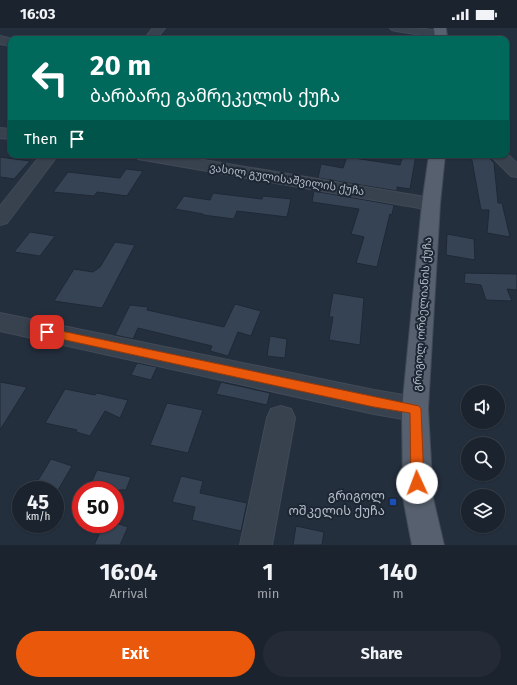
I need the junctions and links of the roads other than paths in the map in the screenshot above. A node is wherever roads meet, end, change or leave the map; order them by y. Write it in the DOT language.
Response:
graph roads {
  1 [pos="159,28"];
  2 [pos="396,28"];
  3 [pos="440,34"];
  4 [pos="152,36"];
  5 [pos="48,158"];
  6 [pos="162,158"];
  7 [pos="437,158"];
  8 [pos="501,158"];
  9 [pos="517,172"];
  10 [pos="430,204"];
  11 [pos="0,219"];
  12 [pos="0,322"];
  13 [pos="415,409"];
  14 [pos="281,418"];
  15 [pos="256,545"];
  16 [pos="428,545"];
  1 -- 4 [label="street"];
  2 -- 3 [label="street"];
  5 -- 11 [label="street"];
  6 -- 10 [label="street, ვასილ გულისაშვილის ქუჩა"];
  7 -- 10 [label="main road, გრიგოლ ორბელიანის ქუჩა"];
  8 -- 9 [label="street"];
  10 -- 13 [label="main road, გრიგოლ ორბელიანის ქუჩა"];
  12 -- 13 [label="street"];
  13 -- 16 [label="main road, გრიგოლ ორბელიანის ქუჩა"];
  14 -- 15 [label="street"];
}
